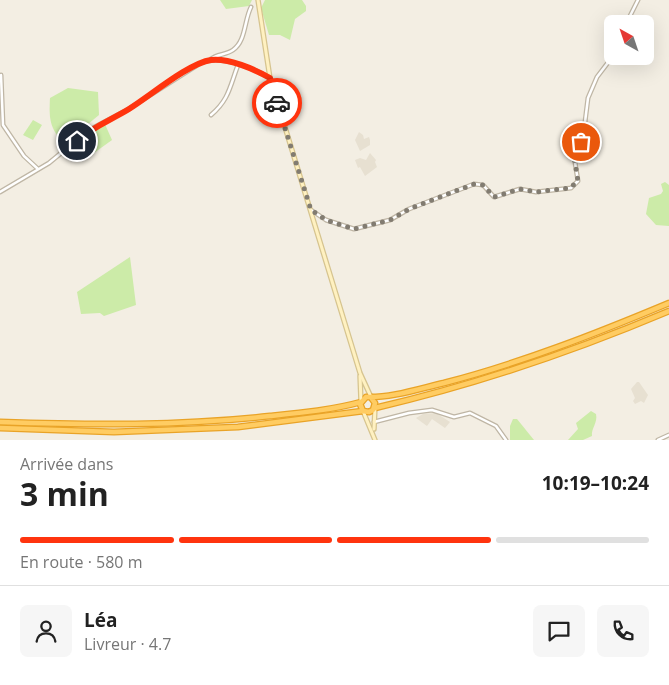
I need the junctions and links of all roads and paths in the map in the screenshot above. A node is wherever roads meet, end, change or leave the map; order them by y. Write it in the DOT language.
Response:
graph roads {
  1 [pos="638,0"];
  2 [pos="258,1"];
  3 [pos="251,7"];
  4 [pos="630,15"];
  5 [pos="210,60"];
  6 [pos="238,65"];
  7 [pos="606,65"];
  8 [pos="1,75"];
  9 [pos="270,78"];
  10 [pos="211,115"];
  11 [pos="38,169"];
  12 [pos="0,192"];
  13 [pos="311,210"];
  14 [pos="669,303"];
  15 [pos="669,311"];
  16 [pos="360,373"];
  17 [pos="372,399"];
  18 [pos="361,402"];
  19 [pos="375,408"];
  20 [pos="363,411"];
  21 [pos="0,422"];
  22 [pos="374,422"];
  23 [pos="0,428"];
  24 [pos="374,432"];
  25 [pos="669,435"];
  26 [pos="375,440"];
  27 [pos="506,440"];
  28 [pos="658,440"];
  29 [pos="665,440"];
  1 -- 4 [label="street"];
  2 -- 9 [label="street"];
  3 -- 5 [label="street"];
  5 -- 6 [label="street"];
  5 -- 11 [label="street"];
  6 -- 9 [label="street"];
  6 -- 10 [label="street"];
  7 -- 13 [label="street"];
  8 -- 11 [label="street"];
  9 -- 13 [label="street"];
  11 -- 12 [label="street"];
  13 -- 16 [label="street"];
  14 -- 17 [label="highway"];
  15 -- 19 [label="highway"];
  16 -- 17 [label="street"];
  16 -- 18 [label="street"];
  17 -- 18 [label="highway"];
  17 -- 19 [label="highway"];
  18 -- 20 [label="highway"];
  18 -- 21 [label="highway"];
  19 -- 20 [label="highway"];
  19 -- 22 [label="street"];
  20 -- 23 [label="highway"];
  20 -- 24 [label="street"];
  22 -- 24 [label="street"];
  22 -- 27 [label="street"];
  24 -- 26 [label="street"];
  25 -- 28 [label="street"];
  25 -- 29 [label="street"];
}
